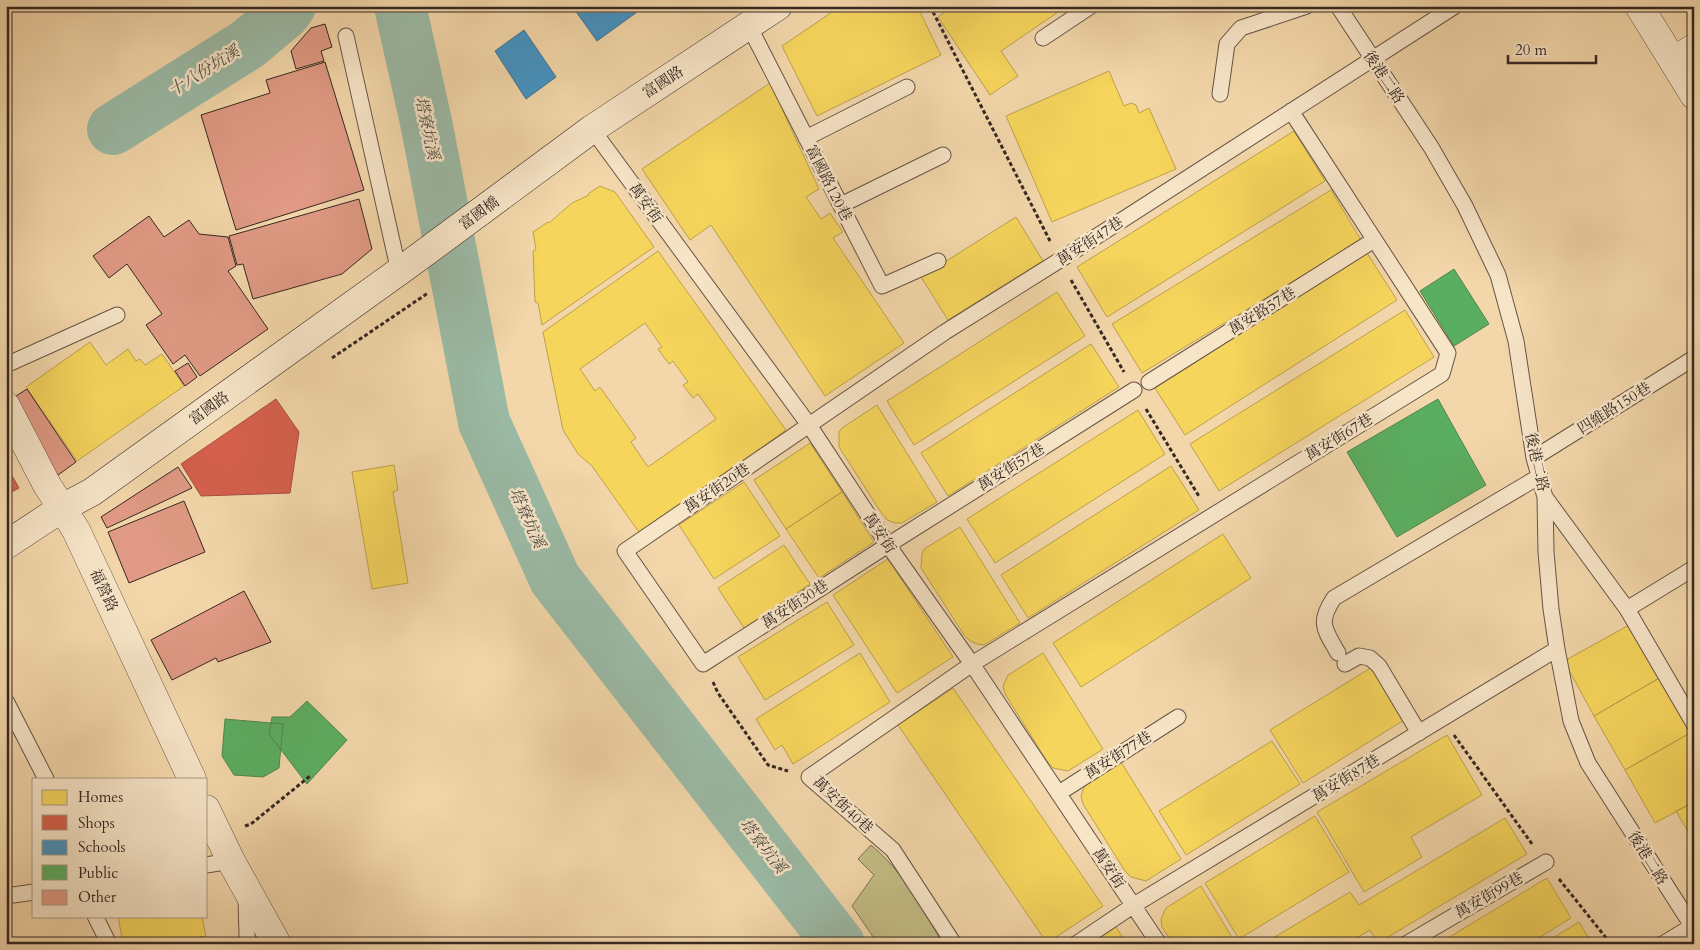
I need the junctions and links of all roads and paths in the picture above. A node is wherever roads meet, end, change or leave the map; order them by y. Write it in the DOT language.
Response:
graph roads {
  1 [pos="778,6"];
  2 [pos="930,6"];
  3 [pos="1091,6"];
  4 [pos="1306,6"];
  5 [pos="1338,6"];
  6 [pos="1455,6"];
  7 [pos="1638,6"];
  8 [pos="749,26"];
  9 [pos="346,36"];
  10 [pos="1043,38"];
  11 [pos="1683,54"];
  12 [pos="1372,60"];
  13 [pos="908,87"];
  14 [pos="1220,94"];
  15 [pos="1694,94"];
  16 [pos="1291,111"];
  17 [pos="592,129"];
  18 [pos="806,138"];
  19 [pos="943,155"];
  20 [pos="550,160"];
  21 [pos="841,205"];
  22 [pos="1374,240"];
  23 [pos="1060,260"];
  24 [pos="938,261"];
  25 [pos="403,268"];
  26 [pos="118,315"];
  27 [pos="1694,358"];
  28 [pos="6,365"];
  29 [pos="1149,382"];
  30 [pos="1134,390"];
  31 [pos="6,406"];
  32 [pos="809,425"];
  33 [pos="1534,458"];
  34 [pos="1540,476"];
  35 [pos="1545,496"];
  36 [pos="62,508"];
  37 [pos="6,545"];
  38 [pos="888,545"];
  39 [pos="1694,568"];
  40 [pos="1627,609"];
  41 [pos="1557,649"];
  42 [pos="703,664"];
  43 [pos="972,664"];
  44 [pos="6,701"];
  45 [pos="1689,705"];
  46 [pos="1178,717"];
  47 [pos="1442,718"];
  48 [pos="1694,724"];
  49 [pos="1419,733"];
  50 [pos="310,776"];
  51 [pos="809,777"];
  52 [pos="45,778"];
  53 [pos="192,778"];
  54 [pos="1058,793"];
  55 [pos="208,818"];
  56 [pos="251,824"];
  57 [pos="1546,862"];
  58 [pos="218,863"];
  59 [pos="245,886"];
  60 [pos="32,892"];
  61 [pos="6,896"];
  62 [pos="1134,905"];
  63 [pos="96,918"];
  64 [pos="1693,927"];
  65 [pos="109,944"];
  66 [pos="249,944"];
  67 [pos="277,944"];
  68 [pos="954,944"];
  69 [pos="1076,944"];
  70 [pos="1159,944"];
  71 [pos="1406,944"];
  72 [pos="1611,944"];
  73 [pos="1663,944"];
  1 -- 8 [label="street, 富國路"];
  2 -- 23 [label="path"];
  3 -- 10 [label="lane"];
  4 -- 14 [label="lane"];
  5 -- 12 [label="lane, 後港二路"];
  6 -- 12 [label="lane, 萬安街47巷"];
  7 -- 11 [label="street"];
  8 -- 17 [label="street, 富國路"];
  8 -- 18 [label="lane, 富國路120巷"];
  9 -- 25 [label="lane"];
  11 -- 15 [label="street"];
  12 -- 16 [label="lane, 萬安街47巷"];
  12 -- 33 [label="lane, 後港二路"];
  13 -- 18 [label="lane"];
  16 -- 22 [label="lane, 萬安街67巷"];
  16 -- 23 [label="lane, 萬安街47巷"];
  17 -- 20 [label="street, 富國路"];
  17 -- 32 [label="lane, 萬安街"];
  18 -- 21 [label="lane, 富國路120巷"];
  19 -- 21 [label="lane"];
  20 -- 25 [label="street, 富國橋"];
  21 -- 24 [label="lane, 富國路120巷"];
  22 -- 29 [label="lane, 萬安路57巷"];
  22 -- 43 [label="lane, 萬安街67巷"];
  23 -- 32 [label="lane, 萬安街47巷"];
  25 -- 36 [label="street, 富國路"];
  26 -- 28 [label="lane"];
  27 -- 33 [label="lane, 四維路150巷"];
  30 -- 38 [label="lane, 萬安街57巷"];
  31 -- 36 [label="street, 福營路"];
  32 -- 38 [label="lane, 萬安街"];
  32 -- 42 [label="lane, 萬安街20巷"];
  33 -- 34 [label="lane, 後港二路"];
  34 -- 35 [label="lane, 後港二路"];
  34 -- 49 [label="lane"];
  35 -- 40 [label="lane"];
  35 -- 41 [label="lane, 後港二路"];
  36 -- 37 [label="street, 富國路"];
  36 -- 53 [label="street, 福營路"];
  38 -- 42 [label="lane, 萬安街30巷"];
  38 -- 43 [label="lane, 萬安街"];
  39 -- 40 [label="lane"];
  40 -- 45 [label="lane"];
  41 -- 47 [label="lane, 萬安街87巷"];
  41 -- 64 [label="lane, 後港二路"];
  42 -- 51 [label="path"];
  43 -- 51 [label="lane, 萬安街40巷"];
  43 -- 54 [label="lane, 萬安街"];
  44 -- 52 [label="lane"];
  45 -- 48 [label="lane"];
  46 -- 54 [label="lane, 萬安街77巷"];
  47 -- 49 [label="lane, 萬安街87巷"];
  47 -- 57 [label="path"];
  49 -- 62 [label="lane, 萬安街87巷"];
  50 -- 56 [label="path"];
  51 -- 68 [label="lane, 萬安街40巷"];
  54 -- 62 [label="lane, 萬安街"];
  55 -- 58 [label="street"];
  57 -- 71 [label="lane, 萬安街99巷"];
  57 -- 72 [label="path"];
  58 -- 59 [label="street"];
  59 -- 66 [label="lane"];
  59 -- 67 [label="street"];
  60 -- 61 [label="lane"];
  62 -- 69 [label="lane, 萬安街87巷"];
  62 -- 70 [label="lane, 萬安街"];
  63 -- 65 [label="lane"];
  64 -- 73 [label="lane"];
}
